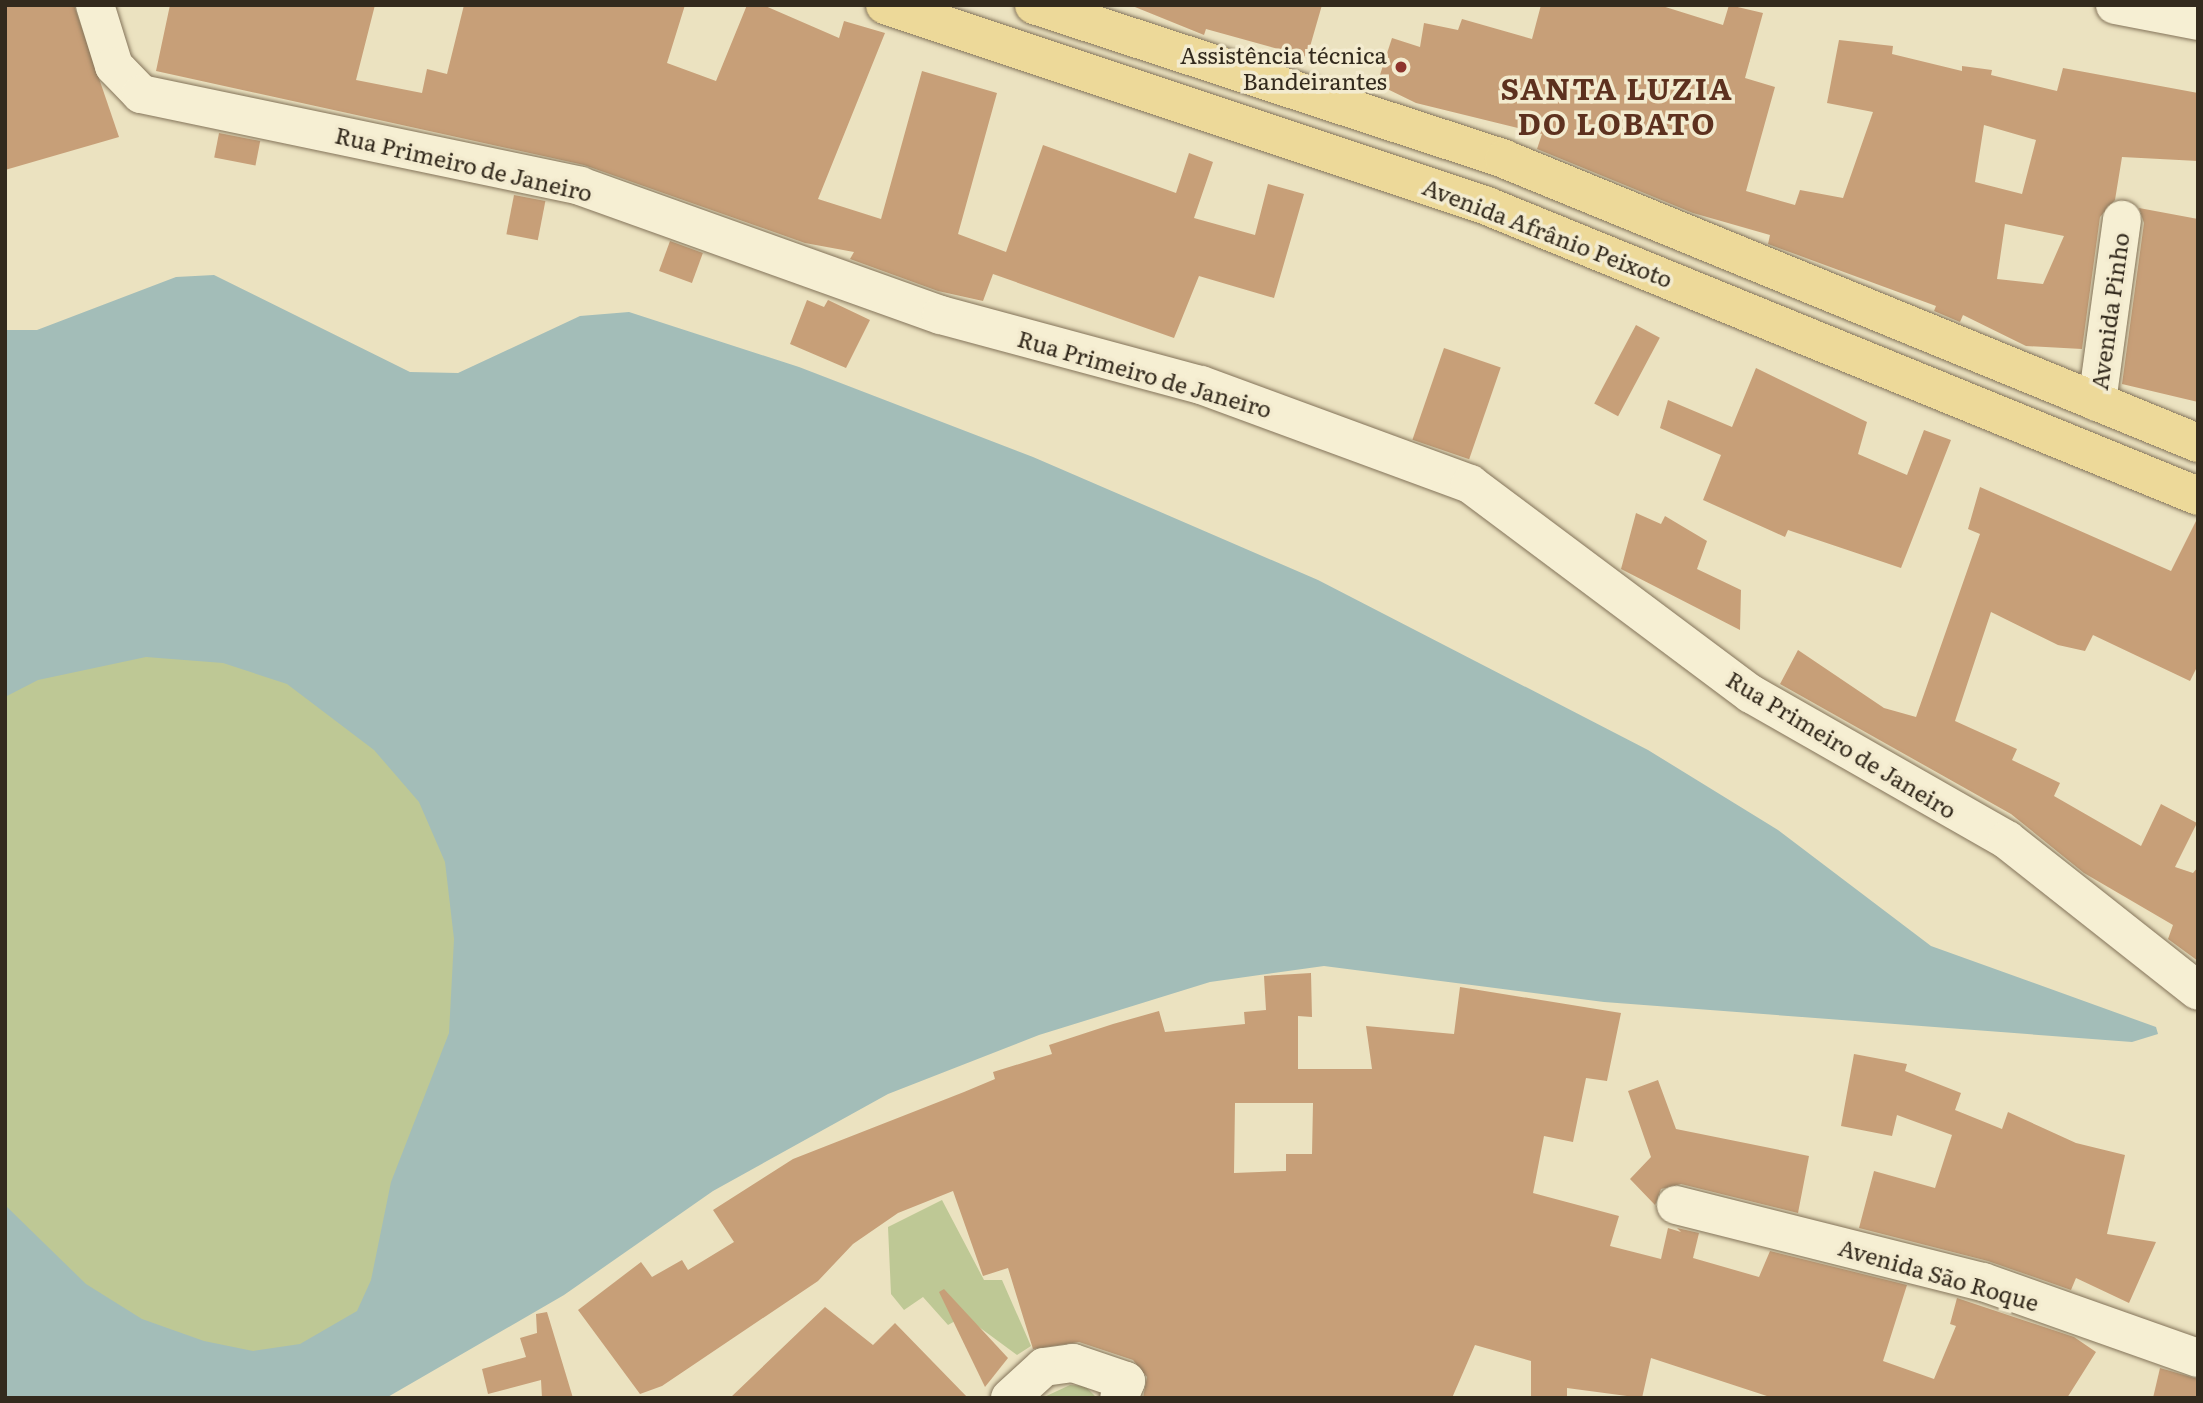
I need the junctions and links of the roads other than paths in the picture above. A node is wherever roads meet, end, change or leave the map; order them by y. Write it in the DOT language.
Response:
graph roads {
  1 [pos="94,5"];
  2 [pos="885,5"];
  3 [pos="1034,5"];
  4 [pos="2115,5"];
  5 [pos="2198,21"];
  6 [pos="2122,220"];
  7 [pos="2097,402"];
  8 [pos="2198,443"];
  9 [pos="2198,496"];
  10 [pos="2198,991"];
  11 [pos="1676,1205"];
  12 [pos="2198,1358"];
  13 [pos="1122,1390"];
  14 [pos="1010,1398"];
  1 -- 10 [label="street, Rua Primeiro de Janeiro"];
  2 -- 9 [label="main road, Avenida Afrânio Peixoto"];
  3 -- 7 [label="main road"];
  4 -- 5 [label="street"];
  6 -- 7 [label="street, Avenida Pinho"];
  7 -- 8 [label="main road"];
  11 -- 12 [label="street, Avenida São Roque"];
  13 -- 14 [label="street"];
}
